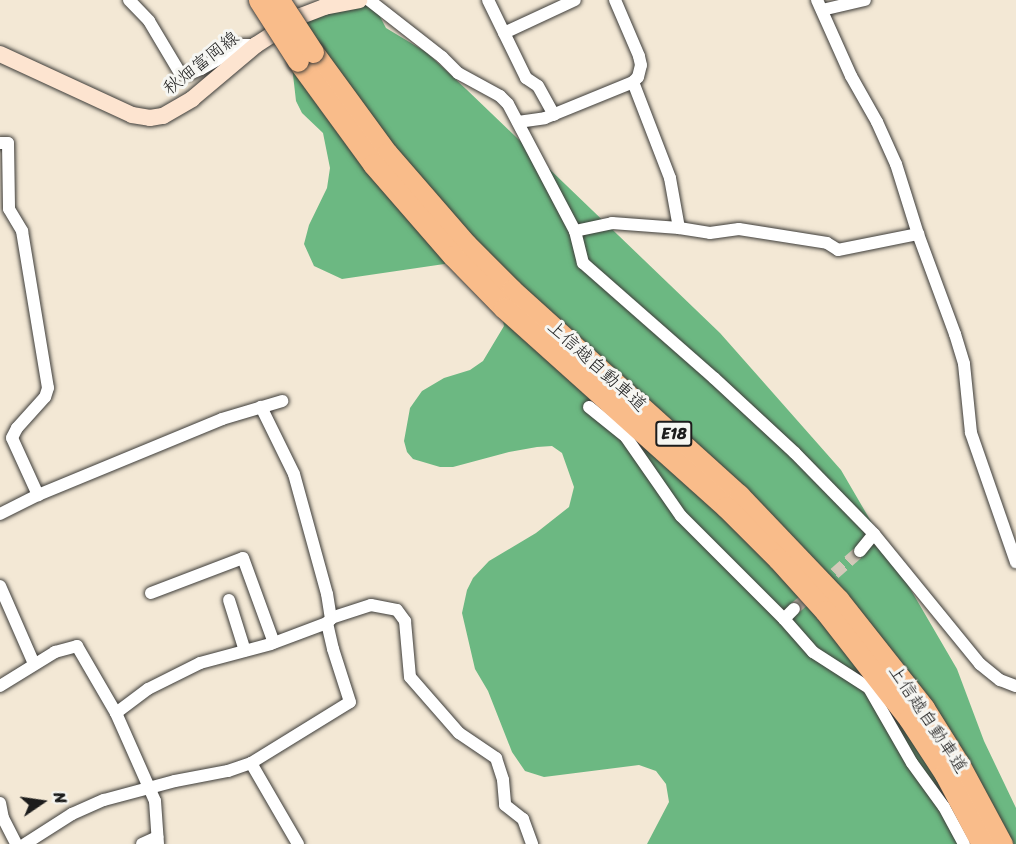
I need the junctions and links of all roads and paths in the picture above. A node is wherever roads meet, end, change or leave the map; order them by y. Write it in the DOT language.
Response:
graph roads {
  1 [pos="129,0"];
  2 [pos="259,0"];
  3 [pos="279,0"];
  4 [pos="359,0"];
  5 [pos="369,0"];
  6 [pos="488,0"];
  7 [pos="575,0"];
  8 [pos="615,0"];
  9 [pos="865,0"];
  10 [pos="323,3"];
  11 [pos="819,5"];
  12 [pos="504,33"];
  13 [pos="256,45"];
  14 [pos="0,54"];
  15 [pos="305,57"];
  16 [pos="633,82"];
  17 [pos="554,115"];
  18 [pos="518,122"];
  19 [pos="0,143"];
  20 [pos="679,228"];
  21 [pos="575,231"];
  22 [pos="918,234"];
  23 [pos="282,401"];
  24 [pos="261,407"];
  25 [pos="589,408"];
  26 [pos="38,495"];
  27 [pos="0,514"];
  28 [pos="874,534"];
  29 [pos="860,551"];
  30 [pos="1016,562"];
  31 [pos="0,586"];
  32 [pos="151,593"];
  33 [pos="229,600"];
  34 [pos="794,609"];
  35 [pos="784,619"];
  36 [pos="329,620"];
  37 [pos="274,643"];
  38 [pos="245,651"];
  39 [pos="34,664"];
  40 [pos="0,686"];
  41 [pos="1016,686"];
  42 [pos="116,713"];
  43 [pos="250,763"];
  44 [pos="149,789"];
  45 [pos="0,803"];
  46 [pos="157,841"];
  47 [pos="16,844"];
  48 [pos="25,844"];
  49 [pos="142,844"];
  50 [pos="298,844"];
  51 [pos="532,844"];
  52 [pos="964,844"];
  53 [pos="982,844"];
  54 [pos="1002,844"];
  1 -- 13 [label="street"];
  2 -- 15 [label="highway, 上信越自動車道 / E18, bridge"];
  3 -- 15 [label="highway, 上信越自動車道 / E18, bridge"];
  4 -- 10 [label="main road, 秋畑富岡線"];
  5 -- 18 [label="street"];
  6 -- 12 [label="street"];
  7 -- 12 [label="street"];
  8 -- 16 [label="street"];
  9 -- 11 [label="street"];
  10 -- 13 [label="main road, 秋畑富岡線"];
  11 -- 22 [label="street"];
  12 -- 17 [label="street"];
  13 -- 14 [label="main road, 秋畑富岡線"];
  15 -- 53 [label="highway, 上信越自動車道 / E18"];
  15 -- 54 [label="highway, 上信越自動車道 / E18"];
  16 -- 17 [label="street"];
  16 -- 20 [label="street"];
  17 -- 18 [label="street"];
  18 -- 21 [label="street"];
  19 -- 26 [label="street"];
  20 -- 21 [label="street"];
  20 -- 22 [label="street"];
  21 -- 28 [label="street"];
  22 -- 30 [label="street"];
  23 -- 24 [label="street"];
  24 -- 26 [label="street"];
  24 -- 36 [label="street"];
  25 -- 35 [label="street"];
  26 -- 27 [label="street"];
  28 -- 29 [label="street"];
  28 -- 41 [label="street"];
  31 -- 39 [label="street"];
  32 -- 37 [label="street"];
  33 -- 38 [label="street"];
  34 -- 35 [label="street"];
  35 -- 52 [label="street"];
  36 -- 37 [label="street"];
  36 -- 43 [label="street"];
  36 -- 51 [label="street"];
  37 -- 38 [label="street"];
  38 -- 42 [label="street"];
  39 -- 40 [label="street"];
  39 -- 42 [label="street"];
  42 -- 44 [label="street"];
  43 -- 44 [label="street"];
  43 -- 50 [label="street"];
  44 -- 46 [label="street"];
  44 -- 48 [label="street"];
  45 -- 47 [label="street"];
  46 -- 49 [label="street"];
}
